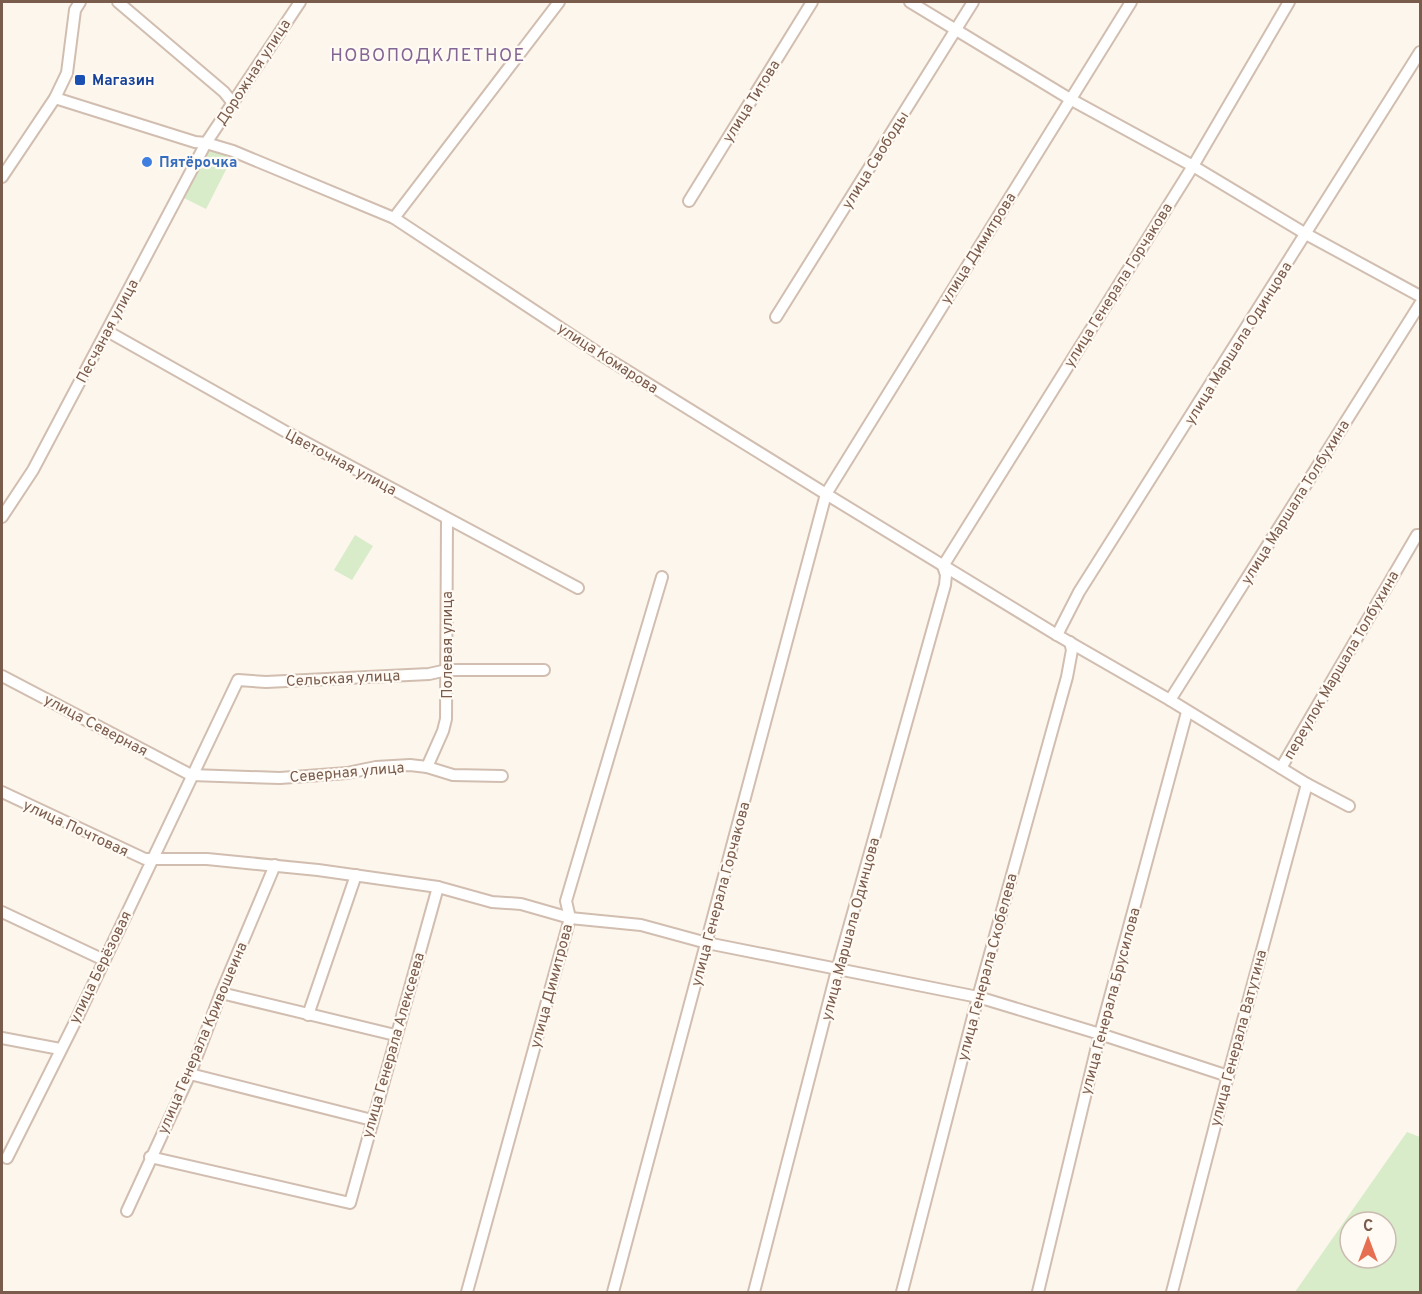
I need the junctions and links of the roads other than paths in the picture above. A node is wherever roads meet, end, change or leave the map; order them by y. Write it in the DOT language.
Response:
graph roads {
  1 [pos="80,2"];
  2 [pos="118,2"];
  3 [pos="300,2"];
  4 [pos="559,2"];
  5 [pos="812,2"];
  6 [pos="910,2"];
  7 [pos="973,2"];
  8 [pos="1131,2"];
  9 [pos="1289,2"];
  10 [pos="956,29"];
  11 [pos="1420,52"];
  12 [pos="55,98"];
  13 [pos="1070,99"];
  14 [pos="232,102"];
  15 [pos="206,143"];
  16 [pos="1193,166"];
  17 [pos="2,177"];
  18 [pos="689,201"];
  19 [pos="394,218"];
  20 [pos="1306,234"];
  21 [pos="1420,296"];
  22 [pos="1420,304"];
  23 [pos="776,317"];
  24 [pos="107,331"];
  25 [pos="826,494"];
  26 [pos="2,517"];
  27 [pos="447,519"];
  28 [pos="1420,536"];
  29 [pos="943,566"];
  30 [pos="662,577"];
  31 [pos="578,588"];
  32 [pos="1057,635"];
  33 [pos="1070,642"];
  34 [pos="447,670"];
  35 [pos="544,670"];
  36 [pos="2,676"];
  37 [pos="238,680"];
  38 [pos="1170,700"];
  39 [pos="1187,711"];
  40 [pos="427,767"];
  41 [pos="1281,768"];
  42 [pos="191,775"];
  43 [pos="502,777"];
  44 [pos="1307,784"];
  45 [pos="2,792"];
  46 [pos="1349,806"];
  47 [pos="152,860"];
  48 [pos="275,865"];
  49 [pos="356,875"];
  50 [pos="438,887"];
  51 [pos="2,912"];
  52 [pos="570,918"];
  53 [pos="707,943"];
  54 [pos="104,960"];
  55 [pos="837,970"];
  56 [pos="221,993"];
  57 [pos="978,997"];
  58 [pos="308,1015"];
  59 [pos="1100,1034"];
  60 [pos="395,1035"];
  61 [pos="2,1038"];
  62 [pos="60,1049"];
  63 [pos="190,1074"];
  64 [pos="1228,1076"];
  65 [pos="372,1120"];
  66 [pos="150,1156"];
  67 [pos="7,1158"];
  68 [pos="127,1211"];
  69 [pos="467,1293"];
  70 [pos="613,1293"];
  71 [pos="754,1293"];
  72 [pos="902,1293"];
  73 [pos="1038,1293"];
  74 [pos="1172,1293"];
  1 -- 12 [label="street"];
  2 -- 14 [label="street"];
  3 -- 14 [label="street, Дорожная улица"];
  4 -- 19 [label="street"];
  5 -- 18 [label="street, улица Титова"];
  6 -- 10 [label="street"];
  7 -- 10 [label="street, улица Свободы"];
  8 -- 13 [label="street, улица Димитрова"];
  9 -- 16 [label="street, улица Генерала Горчакова"];
  10 -- 13 [label="street"];
  10 -- 23 [label="street, улица Свободы"];
  11 -- 20 [label="street, улица Маршала Одинцова"];
  12 -- 15 [label="street, улица Комарова"];
  12 -- 17 [label="street"];
  13 -- 16 [label="street"];
  13 -- 25 [label="street, улица Димитрова"];
  14 -- 15 [label="street, Дорожная улица"];
  15 -- 19 [label="street, улица Комарова"];
  15 -- 24 [label="street, Песчаная улица"];
  16 -- 20 [label="street"];
  16 -- 29 [label="street, улица Генерала Горчакова"];
  19 -- 25 [label="street, улица Комарова"];
  20 -- 21 [label="street"];
  20 -- 32 [label="street, улица Маршала Одинцова"];
  22 -- 38 [label="street, улица Маршала Толбухина"];
  24 -- 26 [label="street, Песчаная улица"];
  24 -- 27 [label="street, Цветочная улица"];
  25 -- 29 [label="street, улица Комарова"];
  25 -- 53 [label="street, улица Генерала Горчакова"];
  27 -- 31 [label="street, Цветочная улица"];
  27 -- 34 [label="street, Полевая улица"];
  28 -- 41 [label="street, переулок Маршала Толбухина"];
  29 -- 32 [label="street, улица Комарова"];
  29 -- 55 [label="street, улица Маршала Одинцова"];
  30 -- 52 [label="street, улица Димитрова"];
  32 -- 33 [label="street, улица Комарова"];
  33 -- 38 [label="street, улица Комарова"];
  33 -- 57 [label="street, улица Генерала Скобелева"];
  34 -- 35 [label="street, Сельская улица"];
  34 -- 37 [label="street, Сельская улица"];
  34 -- 40 [label="street, Полевая улица"];
  36 -- 42 [label="street, улица Северная"];
  37 -- 42 [label="street, улица Берёзовая"];
  38 -- 39 [label="street, улица Комарова"];
  39 -- 41 [label="street, улица Комарова"];
  39 -- 59 [label="street, улица Генерала Брусилова"];
  40 -- 42 [label="street, Северная улица"];
  40 -- 43 [label="street, Северная улица"];
  41 -- 44 [label="street, улица Комарова"];
  42 -- 47 [label="street, улица Берёзовая"];
  44 -- 46 [label="street, улица Комарова"];
  44 -- 64 [label="street, улица Генерала Ватутина"];
  45 -- 47 [label="street, улица Почтовая"];
  47 -- 48 [label="street"];
  47 -- 54 [label="street, улица Берёзовая"];
  48 -- 49 [label="street"];
  48 -- 56 [label="street, улица Генерала Кривошеина"];
  49 -- 50 [label="street"];
  49 -- 58 [label="street"];
  50 -- 52 [label="street"];
  50 -- 60 [label="street, улица Генерала Алексеева"];
  51 -- 54 [label="street"];
  52 -- 53 [label="street"];
  52 -- 69 [label="street, улица Димитрова"];
  53 -- 55 [label="street"];
  53 -- 70 [label="street, улица Генерала Горчакова"];
  54 -- 62 [label="street, улица Берёзовая"];
  55 -- 57 [label="street"];
  55 -- 71 [label="street, улица Маршала Одинцова"];
  56 -- 58 [label="street"];
  56 -- 63 [label="street, улица Генерала Кривошеина"];
  57 -- 59 [label="street"];
  57 -- 72 [label="street, улица Генерала Скобелева"];
  58 -- 60 [label="street"];
  59 -- 64 [label="street"];
  59 -- 73 [label="street, улица Генерала Брусилова"];
  60 -- 65 [label="street, улица Генерала Алексеева"];
  61 -- 62 [label="street"];
  62 -- 67 [label="street, улица Берёзовая"];
  63 -- 65 [label="street"];
  63 -- 66 [label="street, улица Генерала Кривошеина"];
  64 -- 74 [label="street, улица Генерала Ватутина"];
  65 -- 66 [label="street, улица Генерала Алексеева"];
  66 -- 68 [label="street, улица Генерала Кривошеина"];
}
